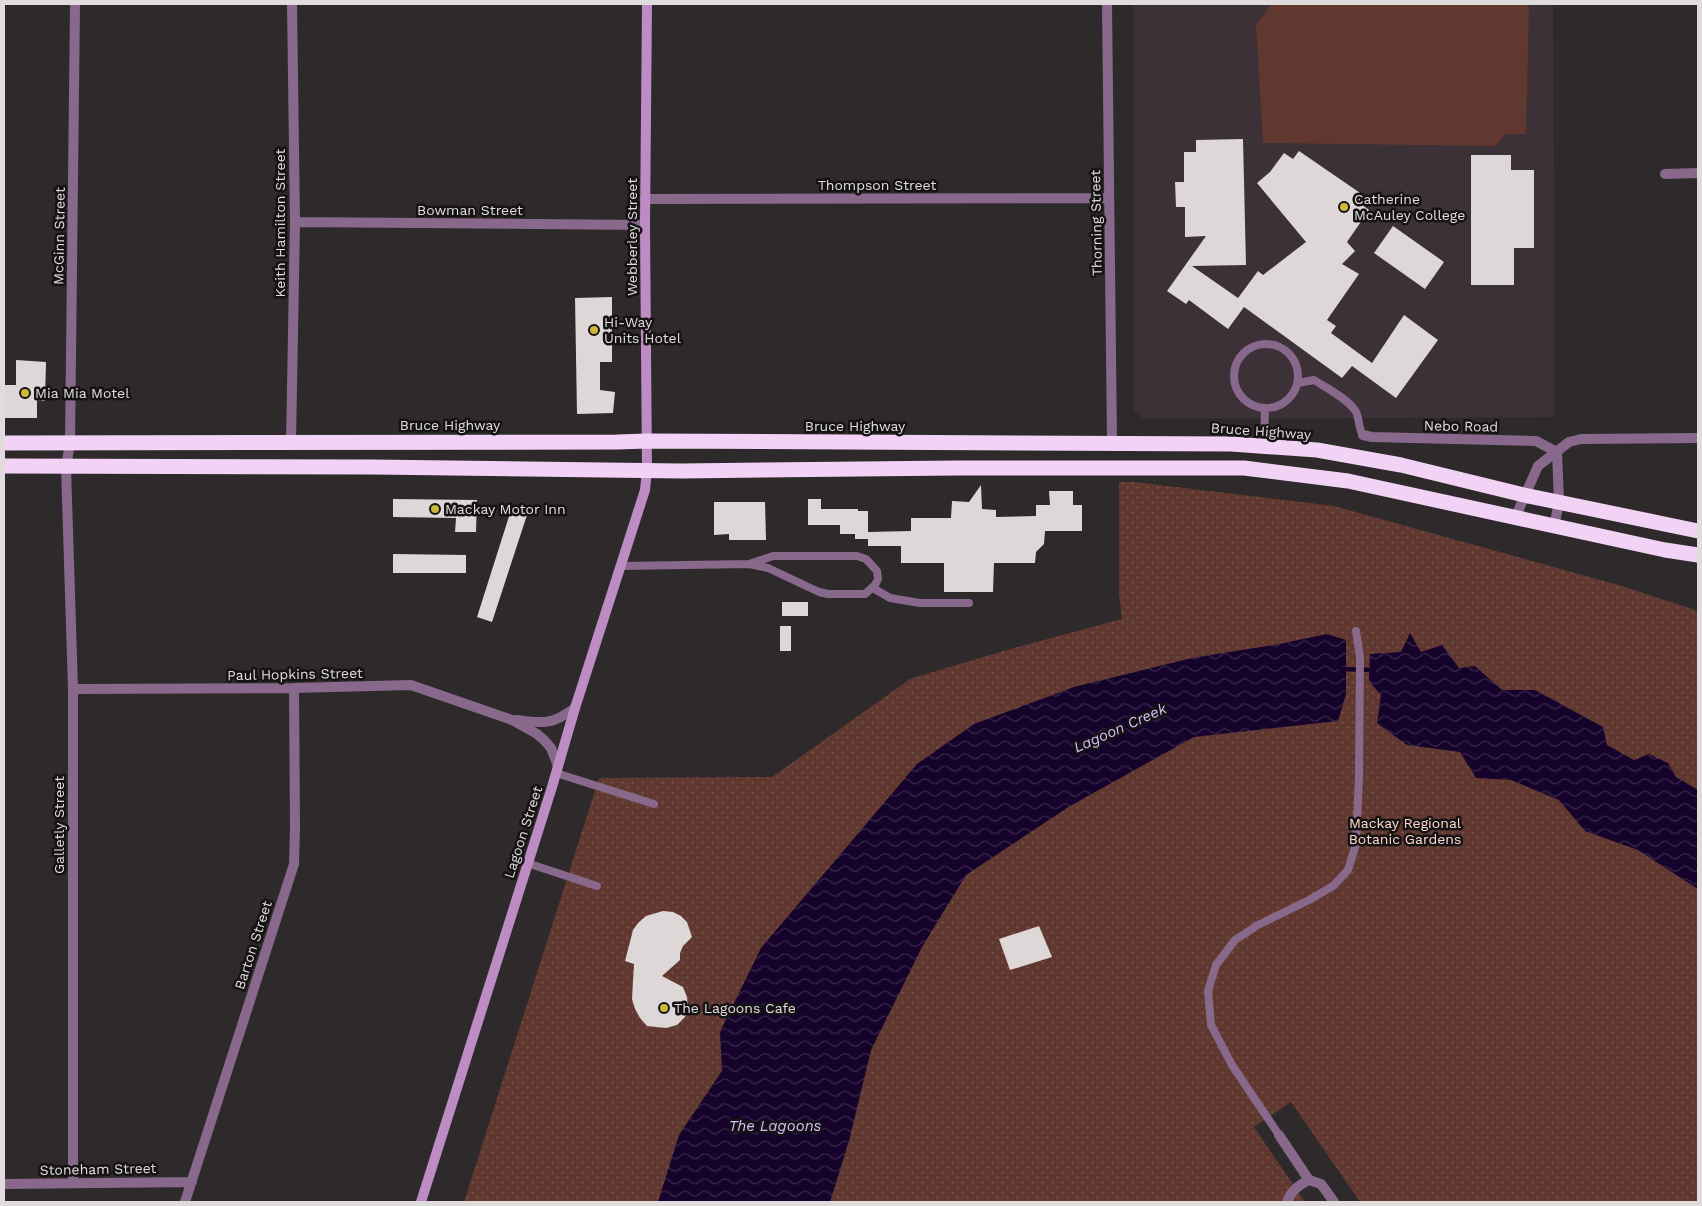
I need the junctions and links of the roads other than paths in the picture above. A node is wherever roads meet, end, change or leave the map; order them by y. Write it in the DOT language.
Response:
graph roads {
  1 [pos="75,4"];
  2 [pos="292,4"];
  3 [pos="648,4"];
  4 [pos="1108,4"];
  5 [pos="1698,173"];
  6 [pos="1664,174"];
  7 [pos="1109,198"];
  8 [pos="645,199"];
  9 [pos="296,222"];
  10 [pos="645,225"];
  11 [pos="1298,382"];
  12 [pos="1265,408"];
  13 [pos="1363,435"];
  14 [pos="1698,438"];
  15 [pos="647,441"];
  16 [pos="291,442"];
  17 [pos="1112,442"];
  18 [pos="4,443"];
  19 [pos="70,443"];
  20 [pos="1264,446"];
  21 [pos="1557,452"];
  22 [pos="4,466"];
  23 [pos="66,467"];
  24 [pos="647,470"];
  25 [pos="1524,495"];
  26 [pos="1559,502"];
  27 [pos="1515,518"];
  28 [pos="1554,527"];
  29 [pos="1698,531"];
  30 [pos="1698,554"];
  31 [pos="749,564"];
  32 [pos="621,566"];
  33 [pos="873,588"];
  34 [pos="970,603"];
  35 [pos="1356,631"];
  36 [pos="294,688"];
  37 [pos="73,689"];
  38 [pos="575,708"];
  39 [pos="512,720"];
  40 [pos="557,770"];
  41 [pos="654,804"];
  42 [pos="527,863"];
  43 [pos="597,886"];
  44 [pos="1279,1135"];
  45 [pos="1309,1180"];
  46 [pos="192,1182"];
  47 [pos="73,1183"];
  48 [pos="4,1184"];
  49 [pos="186,1202"];
  50 [pos="421,1202"];
  51 [pos="1287,1202"];
  52 [pos="1334,1202"];
  1 -- 19 [label="street, McGinn Street"];
  2 -- 9 [label="street, Keith Hamilton Street"];
  3 -- 8 [label="main road, Webberley Street"];
  4 -- 7 [label="street, Thorning Street"];
  5 -- 6 [label="street"];
  7 -- 8 [label="street, Thompson Street"];
  7 -- 17 [label="street, Thorning Street"];
  8 -- 10 [label="main road, Webberley Street"];
  9 -- 10 [label="street, Bowman Street"];
  9 -- 16 [label="street, Keith Hamilton Street"];
  10 -- 15 [label="main road, Webberley Street"];
  11 -- 12 [label="lane"];
  11 -- 12 [label="lane"];
  11 -- 13 [label="lane"];
  12 -- 20 [label="lane"];
  13 -- 21 [label="street, Nebo Road"];
  14 -- 21 [label="street"];
  15 -- 16 [label="highway, Bruce Highway"];
  15 -- 17 [label="highway, Bruce Highway"];
  15 -- 24 [label="main road, Webberley Street"];
  16 -- 19 [label="highway, Bruce Highway"];
  17 -- 20 [label="highway, Bruce Highway"];
  18 -- 19 [label="highway, Bruce Highway"];
  19 -- 23 [label="street, McGinn Street"];
  20 -- 25 [label="highway, Bruce Highway"];
  21 -- 25 [label="street"];
  21 -- 26 [label="street"];
  22 -- 23 [label="highway"];
  23 -- 24 [label="highway"];
  23 -- 37 [label="street, Galletly Street"];
  24 -- 27 [label="highway"];
  24 -- 32 [label="main road, Lagoon Street"];
  25 -- 26 [label="highway, Bruce Highway"];
  25 -- 27 [label="street"];
  26 -- 28 [label="street"];
  26 -- 29 [label="highway, Bruce Highway"];
  27 -- 28 [label="highway"];
  28 -- 30 [label="highway"];
  31 -- 32 [label="lane"];
  31 -- 33 [label="lane"];
  31 -- 33 [label="lane"];
  32 -- 38 [label="main road, Lagoon Street"];
  33 -- 34 [label="lane"];
  35 -- 44 [label="lane"];
  36 -- 37 [label="street, Paul Hopkins Street"];
  36 -- 39 [label="street, Paul Hopkins Street"];
  36 -- 46 [label="street, Barton Street"];
  37 -- 47 [label="street, Galletly Street"];
  38 -- 39 [label="street, Paul Hopkins Street"];
  38 -- 40 [label="main road, Lagoon Street"];
  39 -- 40 [label="street, Paul Hopkins Street"];
  40 -- 41 [label="lane"];
  40 -- 42 [label="main road, Lagoon Street"];
  42 -- 43 [label="lane"];
  42 -- 50 [label="main road, Lagoon Street"];
  44 -- 45 [label="street"];
  45 -- 51 [label="street"];
  45 -- 52 [label="street"];
  46 -- 47 [label="street, Stoneham Street"];
  46 -- 49 [label="street, Barton Street"];
  47 -- 48 [label="street, Stoneham Street"];
}
